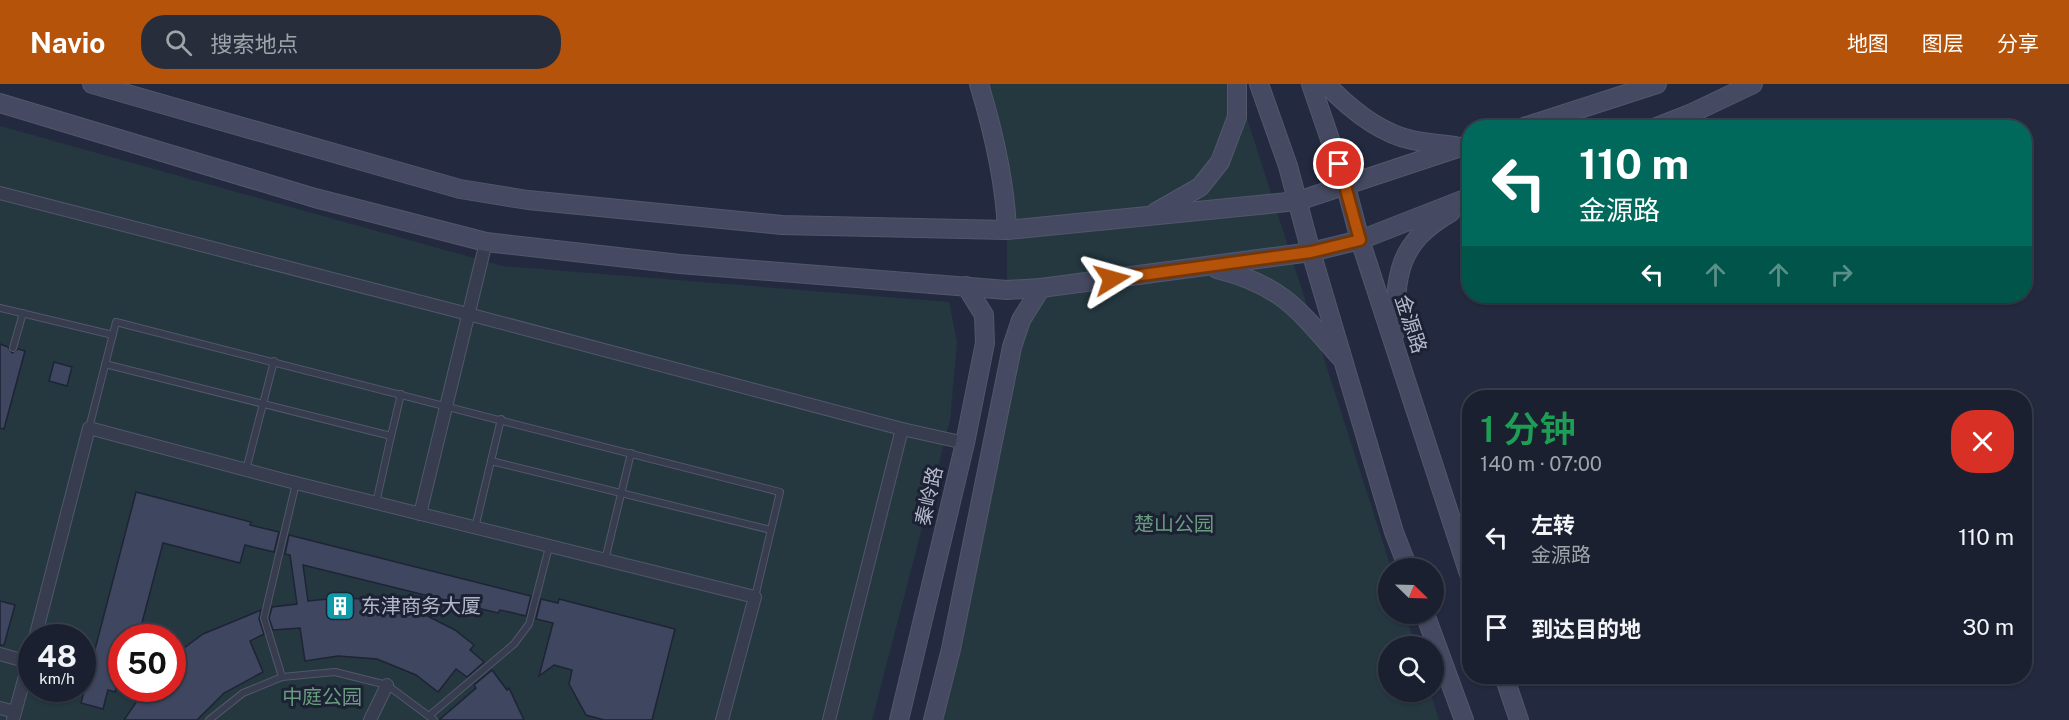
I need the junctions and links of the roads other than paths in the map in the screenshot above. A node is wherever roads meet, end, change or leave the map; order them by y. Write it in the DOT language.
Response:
graph roads {
  1 [pos="92,84"];
  2 [pos="979,84"];
  3 [pos="1237,84"];
  4 [pos="1259,84"];
  5 [pos="1311,84"];
  6 [pos="1326,84"];
  7 [pos="1657,84"];
  8 [pos="1753,84"];
  9 [pos="0,104"];
  10 [pos="1546,120"];
  11 [pos="1674,120"];
  12 [pos="1462,145"];
  13 [pos="1462,146"];
  14 [pos="1346,183"];
  15 [pos="0,193"];
  16 [pos="1298,201"];
  17 [pos="1462,202"];
  18 [pos="1462,204"];
  19 [pos="1150,215"];
  20 [pos="1007,230"];
  21 [pos="1360,240"];
  22 [pos="486,242"];
  23 [pos="1311,252"];
  24 [pos="1207,266"];
  25 [pos="966,286"];
  26 [pos="1041,288"];
  27 [pos="0,308"];
  28 [pos="22,313"];
  29 [pos="468,314"];
  30 [pos="113,335"];
  31 [pos="1395,346"];
  32 [pos="13,348"];
  33 [pos="274,361"];
  34 [pos="1344,361"];
  35 [pos="105,364"];
  36 [pos="401,394"];
  37 [pos="263,404"];
  38 [pos="446,405"];
  39 [pos="501,419"];
  40 [pos="89,428"];
  41 [pos="902,429"];
  42 [pos="392,436"];
  43 [pos="965,443"];
  44 [pos="631,453"];
  45 [pos="491,461"];
  46 [pos="246,470"];
  47 [pos="296,483"];
  48 [pos="621,493"];
  49 [pos="376,503"];
  50 [pos="420,514"];
  51 [pos="475,528"];
  52 [pos="771,530"];
  53 [pos="549,546"];
  54 [pos="1462,552"];
  55 [pos="1404,558"];
  56 [pos="605,560"];
  57 [pos="755,597"];
  58 [pos="39,624"];
  59 [pos="1428,624"];
  60 [pos="0,654"];
  61 [pos="18,655"];
  62 [pos="282,676"];
  63 [pos="1507,684"];
  64 [pos="387,685"];
  65 [pos="18,701"];
  66 [pos="0,708"];
  67 [pos="14,716"];
  68 [pos="432,718"];
  69 [pos="1460,718"];
  70 [pos="209,720"];
  71 [pos="370,720"];
  72 [pos="722,720"];
  73 [pos="828,720"];
  74 [pos="899,720"];
  75 [pos="933,720"];
  76 [pos="1519,720"];
  1 -- 20 [label="main road"];
  2 -- 20 [label="main road"];
  3 -- 19 [label="main road"];
  4 -- 16 [label="main road"];
  5 -- 14 [label="main road, 金源路"];
  6 -- 12 [label="main road"];
  7 -- 10 [label="main road"];
  8 -- 11 [label="main road"];
  9 -- 22 [label="main road"];
  13 -- 14 [label="main road"];
  14 -- 16 [label="main road"];
  14 -- 21 [label="main road, 金源路"];
  15 -- 29 [label="street"];
  16 -- 19 [label="main road"];
  16 -- 23 [label="main road"];
  17 -- 21 [label="main road"];
  18 -- 31 [label="main road"];
  19 -- 20 [label="main road"];
  21 -- 23 [label="main road"];
  21 -- 31 [label="main road, 金源路"];
  22 -- 25 [label="main road"];
  22 -- 29 [label="street"];
  23 -- 24 [label="main road"];
  23 -- 34 [label="main road"];
  24 -- 26 [label="main road"];
  24 -- 34 [label="main road"];
  25 -- 26 [label="main road"];
  25 -- 43 [label="main road, 秦岭路"];
  26 -- 75 [label="main road"];
  27 -- 28 [label="lane"];
  28 -- 30 [label="lane"];
  28 -- 32 [label="lane"];
  29 -- 38 [label="street"];
  29 -- 41 [label="street"];
  30 -- 33 [label="lane"];
  30 -- 35 [label="lane"];
  31 -- 54 [label="main road, 金源路"];
  33 -- 36 [label="lane"];
  33 -- 37 [label="lane"];
  34 -- 55 [label="main road"];
  35 -- 37 [label="lane"];
  35 -- 40 [label="lane"];
  36 -- 38 [label="lane"];
  36 -- 42 [label="lane"];
  37 -- 42 [label="lane"];
  37 -- 46 [label="lane"];
  38 -- 39 [label="lane"];
  38 -- 50 [label="street"];
  39 -- 44 [label="lane"];
  39 -- 45 [label="lane"];
  40 -- 46 [label="street"];
  40 -- 58 [label="street"];
  41 -- 43 [label="street"];
  41 -- 73 [label="street"];
  42 -- 49 [label="lane"];
  43 -- 74 [label="main road, 秦岭路"];
  44 -- 48 [label="lane"];
  44 -- 52 [label="lane"];
  45 -- 48 [label="lane"];
  45 -- 51 [label="lane"];
  46 -- 47 [label="street"];
  47 -- 49 [label="street"];
  47 -- 62 [label="lane"];
  48 -- 52 [label="lane"];
  48 -- 56 [label="lane"];
  49 -- 50 [label="street"];
  50 -- 51 [label="street"];
  51 -- 53 [label="street"];
  52 -- 57 [label="lane"];
  53 -- 56 [label="street"];
  53 -- 68 [label="lane"];
  56 -- 57 [label="street"];
  57 -- 72 [label="street"];
  59 -- 69 [label="main road"];
  60 -- 61 [label="street"];
  62 -- 64 [label="lane"];
  62 -- 70 [label="lane"];
  63 -- 76 [label="main road"];
  64 -- 68 [label="lane"];
  64 -- 71 [label="street"];
  65 -- 67 [label="street"];
  66 -- 67 [label="street"];
}
